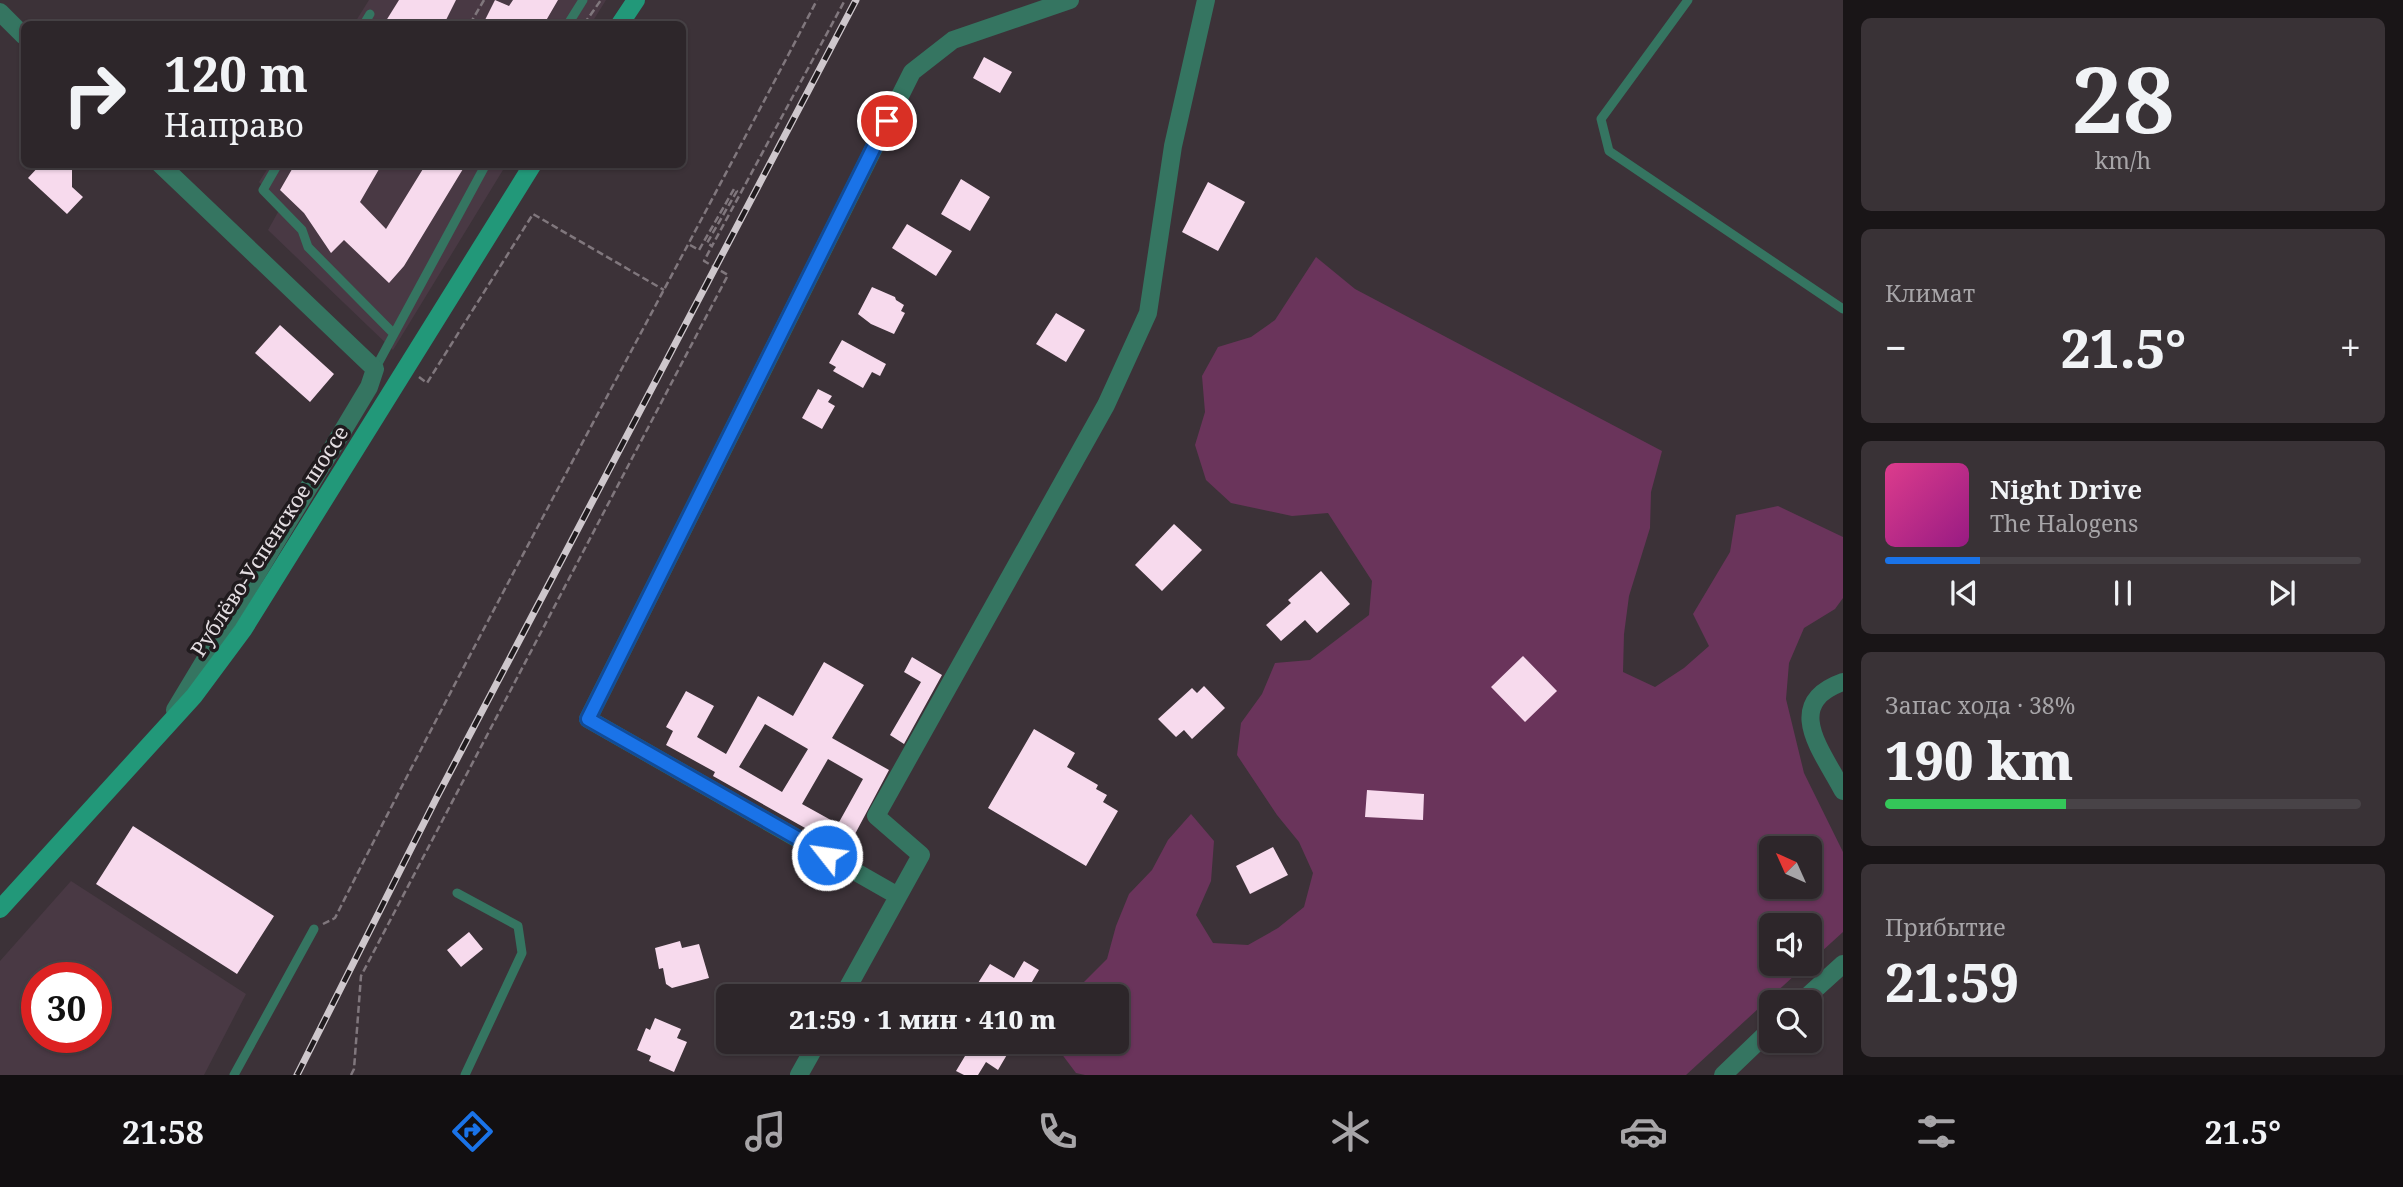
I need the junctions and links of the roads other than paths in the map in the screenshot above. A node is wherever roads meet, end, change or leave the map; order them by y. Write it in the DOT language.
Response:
graph roads {
  1 [pos="583,0"];
  2 [pos="636,0"];
  3 [pos="1070,0"];
  4 [pos="1206,0"];
  5 [pos="1688,0"];
  6 [pos="0,12"];
  7 [pos="370,14"];
  8 [pos="366,21"];
  9 [pos="570,21"];
  10 [pos="622,21"];
  11 [pos="21,33"];
  12 [pos="164,168"];
  13 [pos="276,168"];
  14 [pos="484,168"];
  15 [pos="531,168"];
  16 [pos="1843,309"];
  17 [pos="394,334"];
  18 [pos="376,369"];
  19 [pos="1843,682"];
  20 [pos="160,735"];
  21 [pos="1843,791"];
  22 [pos="457,893"];
  23 [pos="898,896"];
  24 [pos="0,909"];
  25 [pos="314,929"];
  26 [pos="1843,964"];
  27 [pos="850,984"];
  28 [pos="1814,990"];
  29 [pos="1759,1040"];
  30 [pos="811,1054"];
  31 [pos="234,1075"];
  32 [pos="465,1075"];
  33 [pos="799,1075"];
  34 [pos="1723,1075"];
  1 -- 9 [label="lane"];
  2 -- 10 [label="main road"];
  3 -- 23 [label="street"];
  4 -- 23 [label="street"];
  5 -- 16 [label="lane"];
  6 -- 11 [label="street"];
  7 -- 8 [label="lane"];
  12 -- 18 [label="street"];
  13 -- 17 [label="lane"];
  14 -- 17 [label="lane"];
  15 -- 20 [label="main road, Рублёво-Успенское шоссе"];
  17 -- 18 [label="lane"];
  18 -- 20 [label="street"];
  19 -- 21 [label="street"];
  20 -- 24 [label="main road, Рублёво-Успенское шоссе"];
  22 -- 32 [label="lane"];
  23 -- 27 [label="street"];
  25 -- 31 [label="lane"];
  26 -- 28 [label="street"];
  29 -- 34 [label="street"];
  30 -- 33 [label="street"];
}
